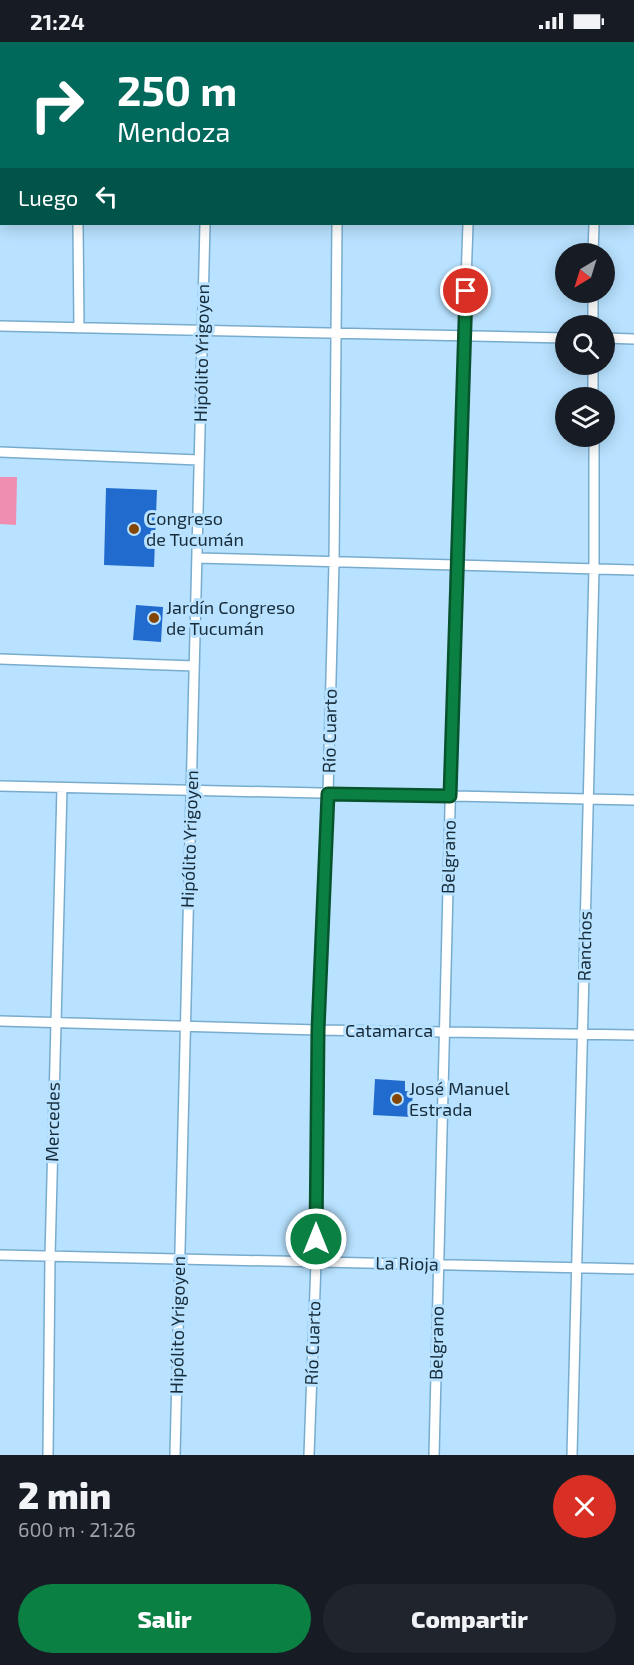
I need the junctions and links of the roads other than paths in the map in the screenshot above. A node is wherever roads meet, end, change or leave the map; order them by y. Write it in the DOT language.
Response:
graph roads {
  1 [pos="78,225"];
  2 [pos="205,225"];
  3 [pos="337,225"];
  4 [pos="468,225"];
  5 [pos="594,225"];
  6 [pos="593,243"];
  7 [pos="0,326"];
  8 [pos="79,328"];
  9 [pos="202,331"];
  10 [pos="335,333"];
  11 [pos="464,336"];
  12 [pos="555,338"];
  13 [pos="615,338"];
  14 [pos="634,339"];
  15 [pos="594,447"];
  16 [pos="0,452"];
  17 [pos="199,460"];
  18 [pos="197,558"];
  19 [pos="334,563"];
  20 [pos="456,566"];
  21 [pos="594,569"];
  22 [pos="634,570"];
  23 [pos="0,659"];
  24 [pos="194,666"];
  25 [pos="0,786"];
  26 [pos="62,788"];
  27 [pos="191,791"];
  28 [pos="328,794"];
  29 [pos="450,796"];
  30 [pos="588,799"];
  31 [pos="634,800"];
  32 [pos="0,1021"];
  33 [pos="56,1023"];
  34 [pos="185,1026"];
  35 [pos="318,1030"];
  36 [pos="445,1031"];
  37 [pos="583,1034"];
  38 [pos="634,1035"];
  39 [pos="0,1254"];
  40 [pos="50,1257"];
  41 [pos="179,1259"];
  42 [pos="316,1262"];
  43 [pos="439,1265"];
  44 [pos="577,1268"];
  45 [pos="634,1269"];
  46 [pos="48,1455"];
  47 [pos="175,1455"];
  48 [pos="309,1455"];
  49 [pos="434,1455"];
  50 [pos="572,1455"];
  1 -- 8 [label="street"];
  2 -- 9 [label="street, Hipólito Yrigoyen"];
  3 -- 10 [label="street, Río Cuarto"];
  4 -- 11 [label="street, Belgrano"];
  5 -- 6 [label="street"];
  7 -- 8 [label="street"];
  8 -- 9 [label="street"];
  9 -- 10 [label="street"];
  9 -- 17 [label="street, Hipólito Yrigoyen"];
  10 -- 11 [label="street"];
  10 -- 19 [label="street, Río Cuarto"];
  11 -- 12 [label="street"];
  11 -- 20 [label="street, Belgrano"];
  13 -- 14 [label="street"];
  15 -- 21 [label="street, Ranchos"];
  16 -- 17 [label="street"];
  17 -- 18 [label="street, Hipólito Yrigoyen"];
  18 -- 19 [label="street"];
  18 -- 24 [label="street, Hipólito Yrigoyen"];
  19 -- 20 [label="street"];
  19 -- 28 [label="street, Río Cuarto"];
  20 -- 21 [label="street"];
  20 -- 29 [label="street, Belgrano"];
  21 -- 22 [label="street"];
  21 -- 30 [label="street, Ranchos"];
  23 -- 24 [label="street"];
  24 -- 27 [label="street, Hipólito Yrigoyen"];
  25 -- 26 [label="street"];
  26 -- 27 [label="street"];
  26 -- 33 [label="street, Mercedes"];
  27 -- 28 [label="street"];
  27 -- 34 [label="street, Hipólito Yrigoyen"];
  28 -- 29 [label="street"];
  28 -- 35 [label="street, Río Cuarto"];
  29 -- 30 [label="street"];
  29 -- 36 [label="street, Belgrano"];
  30 -- 31 [label="street"];
  30 -- 37 [label="street, Ranchos"];
  32 -- 33 [label="street, Catamarca"];
  33 -- 34 [label="street, Catamarca"];
  33 -- 40 [label="street, Mercedes"];
  34 -- 35 [label="street, Catamarca"];
  34 -- 41 [label="street, Hipólito Yrigoyen"];
  35 -- 36 [label="street, Catamarca"];
  35 -- 42 [label="street, Río Cuarto"];
  36 -- 37 [label="street, Catamarca"];
  36 -- 43 [label="street, Belgrano"];
  37 -- 38 [label="street, Catamarca"];
  37 -- 44 [label="street, Ranchos"];
  39 -- 40 [label="street, La Rioja"];
  40 -- 41 [label="street, La Rioja"];
  40 -- 46 [label="street, Mercedes"];
  41 -- 42 [label="street, La Rioja"];
  41 -- 47 [label="street, Hipólito Yrigoyen"];
  42 -- 43 [label="street, La Rioja"];
  42 -- 48 [label="street, Río Cuarto"];
  43 -- 44 [label="street, La Rioja"];
  43 -- 49 [label="street, Belgrano"];
  44 -- 45 [label="street, La Rioja"];
  44 -- 50 [label="street, Ranchos"];
}
